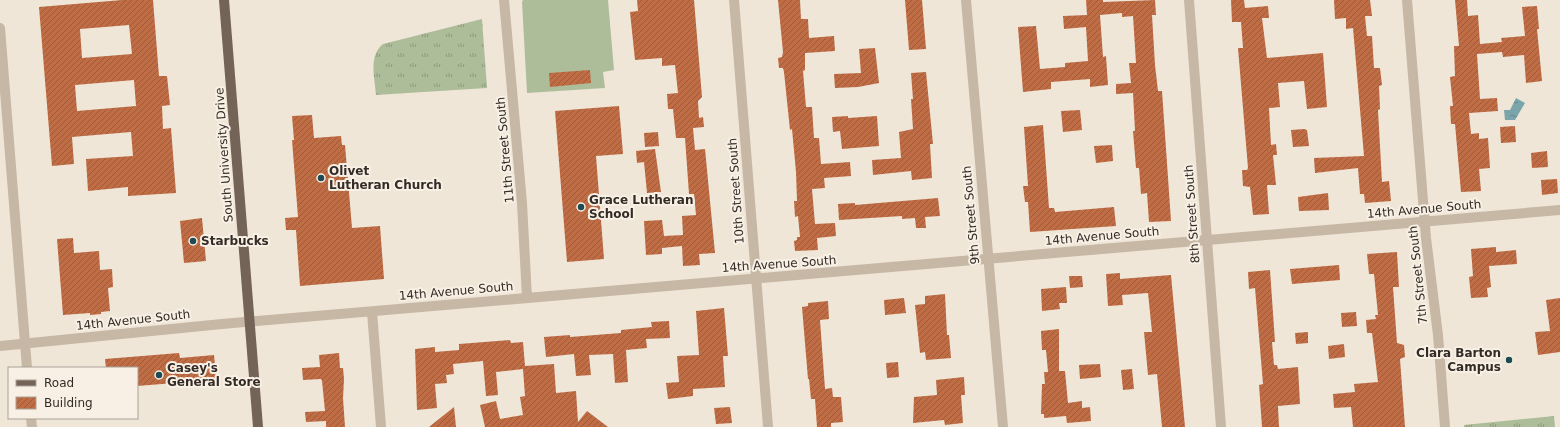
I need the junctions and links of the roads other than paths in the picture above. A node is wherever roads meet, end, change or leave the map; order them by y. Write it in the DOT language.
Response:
graph roads {
  1 [pos="504,0"];
  2 [pos="734,0"];
  3 [pos="966,0"];
  4 [pos="1189,0"];
  5 [pos="1407,0"];
  6 [pos="226,3"];
  7 [pos="0,28"];
  8 [pos="1560,210"];
  9 [pos="1425,222"];
  10 [pos="1207,240"];
  11 [pos="988,259"];
  12 [pos="756,279"];
  13 [pos="527,298"];
  14 [pos="372,312"];
  15 [pos="249,323"];
  16 [pos="26,344"];
  17 [pos="0,346"];
  18 [pos="27,367"];
  19 [pos="258,427"];
  20 [pos="381,427"];
  21 [pos="768,427"];
  22 [pos="1003,427"];
  23 [pos="1221,427"];
  24 [pos="1445,427"];
  1 -- 13 [label="street, 11th Street South"];
  2 -- 12 [label="street, 10th Street South"];
  3 -- 11 [label="street, 9th Street South"];
  4 -- 10 [label="street, 8th Street South"];
  5 -- 9 [label="street, 7th Street South"];
  6 -- 15 [label="main road, South University Drive"];
  7 -- 16 [label="street"];
  8 -- 9 [label="street, 14th Avenue South"];
  9 -- 10 [label="street, 14th Avenue South"];
  9 -- 24 [label="street, 7th Street South"];
  10 -- 11 [label="street, 14th Avenue South"];
  10 -- 23 [label="street, 8th Street South"];
  11 -- 12 [label="street, 14th Avenue South"];
  11 -- 22 [label="street, 9th Street South"];
  12 -- 13 [label="street, 14th Avenue South"];
  12 -- 21 [label="street, 10th Street South"];
  13 -- 14 [label="street, 14th Avenue South"];
  14 -- 15 [label="street, 14th Avenue South"];
  14 -- 20 [label="street"];
  15 -- 16 [label="street, 14th Avenue South"];
  15 -- 19 [label="main road, South University Drive"];
  16 -- 17 [label="street, 14th Avenue South"];
  16 -- 18 [label="street"];
}
